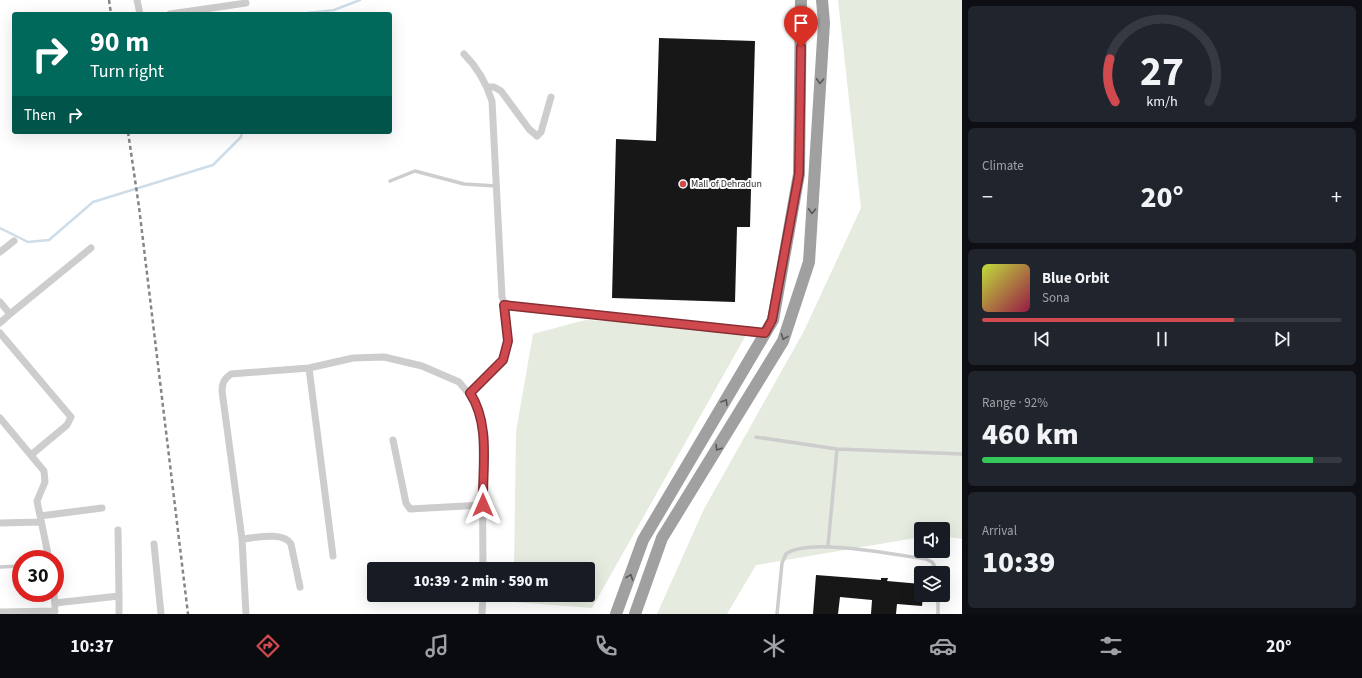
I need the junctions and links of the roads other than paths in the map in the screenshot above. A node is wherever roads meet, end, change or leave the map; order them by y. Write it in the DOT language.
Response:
graph roads {
  1 [pos="138,0"];
  2 [pos="801,0"];
  3 [pos="822,0"];
  4 [pos="246,3"];
  5 [pos="140,12"];
  6 [pos="184,12"];
  7 [pos="464,54"];
  8 [pos="488,87"];
  9 [pos="551,97"];
  10 [pos="390,181"];
  11 [pos="496,186"];
  12 [pos="14,240"];
  13 [pos="91,248"];
  14 [pos="0,252"];
  15 [pos="0,302"];
  16 [pos="504,305"];
  17 [pos="10,314"];
  18 [pos="0,323"];
  19 [pos="0,333"];
  20 [pos="765,333"];
  21 [pos="309,368"];
  22 [pos="470,393"];
  23 [pos="0,418"];
  24 [pos="756,437"];
  25 [pos="394,440"];
  26 [pos="837,449"];
  27 [pos="962,454"];
  28 [pos="30,455"];
  29 [pos="483,505"];
  30 [pos="102,508"];
  31 [pos="41,519"];
  32 [pos="0,523"];
  33 [pos="118,530"];
  34 [pos="242,539"];
  35 [pos="154,544"];
  36 [pos="828,546"];
  37 [pos="48,550"];
  38 [pos="333,556"];
  39 [pos="483,562"];
  40 [pos="12,566"];
  41 [pos="935,566"];
  42 [pos="0,567"];
  43 [pos="300,587"];
  44 [pos="119,596"];
  45 [pos="483,602"];
  46 [pos="938,602"];
  47 [pos="55,603"];
  48 [pos="0,612"];
  49 [pos="55,612"];
  50 [pos="118,614"];
  51 [pos="161,614"];
  52 [pos="246,614"];
  53 [pos="482,614"];
  54 [pos="616,614"];
  55 [pos="635,614"];
  56 [pos="777,614"];
  57 [pos="938,614"];
  1 -- 5 [label="street"];
  2 -- 20 [label="highway"];
  3 -- 55 [label="highway, one-way"];
  4 -- 6 [label="street"];
  7 -- 8 [label="street"];
  8 -- 9 [label="street"];
  8 -- 11 [label="street"];
  10 -- 11 [label="lane"];
  11 -- 16 [label="street"];
  12 -- 14 [label="street"];
  13 -- 17 [label="street"];
  15 -- 17 [label="street"];
  16 -- 20 [label="street"];
  16 -- 22 [label="street"];
  17 -- 18 [label="street"];
  19 -- 28 [label="street"];
  54 -- 20 [label="highway, one-way"];
  21 -- 22 [label="street"];
  21 -- 34 [label="street"];
  21 -- 38 [label="street"];
  22 -- 29 [label="street"];
  23 -- 28 [label="street"];
  24 -- 26 [label="lane"];
  25 -- 29 [label="street"];
  26 -- 27 [label="lane"];
  26 -- 36 [label="lane"];
  28 -- 31 [label="street"];
  29 -- 39 [label="street"];
  30 -- 31 [label="street"];
  31 -- 32 [label="street"];
  31 -- 37 [label="street"];
  33 -- 44 [label="street"];
  34 -- 43 [label="street"];
  34 -- 52 [label="street"];
  35 -- 51 [label="street"];
  36 -- 41 [label="lane"];
  36 -- 56 [label="lane"];
  40 -- 42 [label="lane"];
  44 -- 47 [label="street"];
  44 -- 50 [label="street"];
  45 -- 53 [label="street"];
  46 -- 57 [label="lane"];
  47 -- 49 [label="street"];
  48 -- 49 [label="street"];
}
